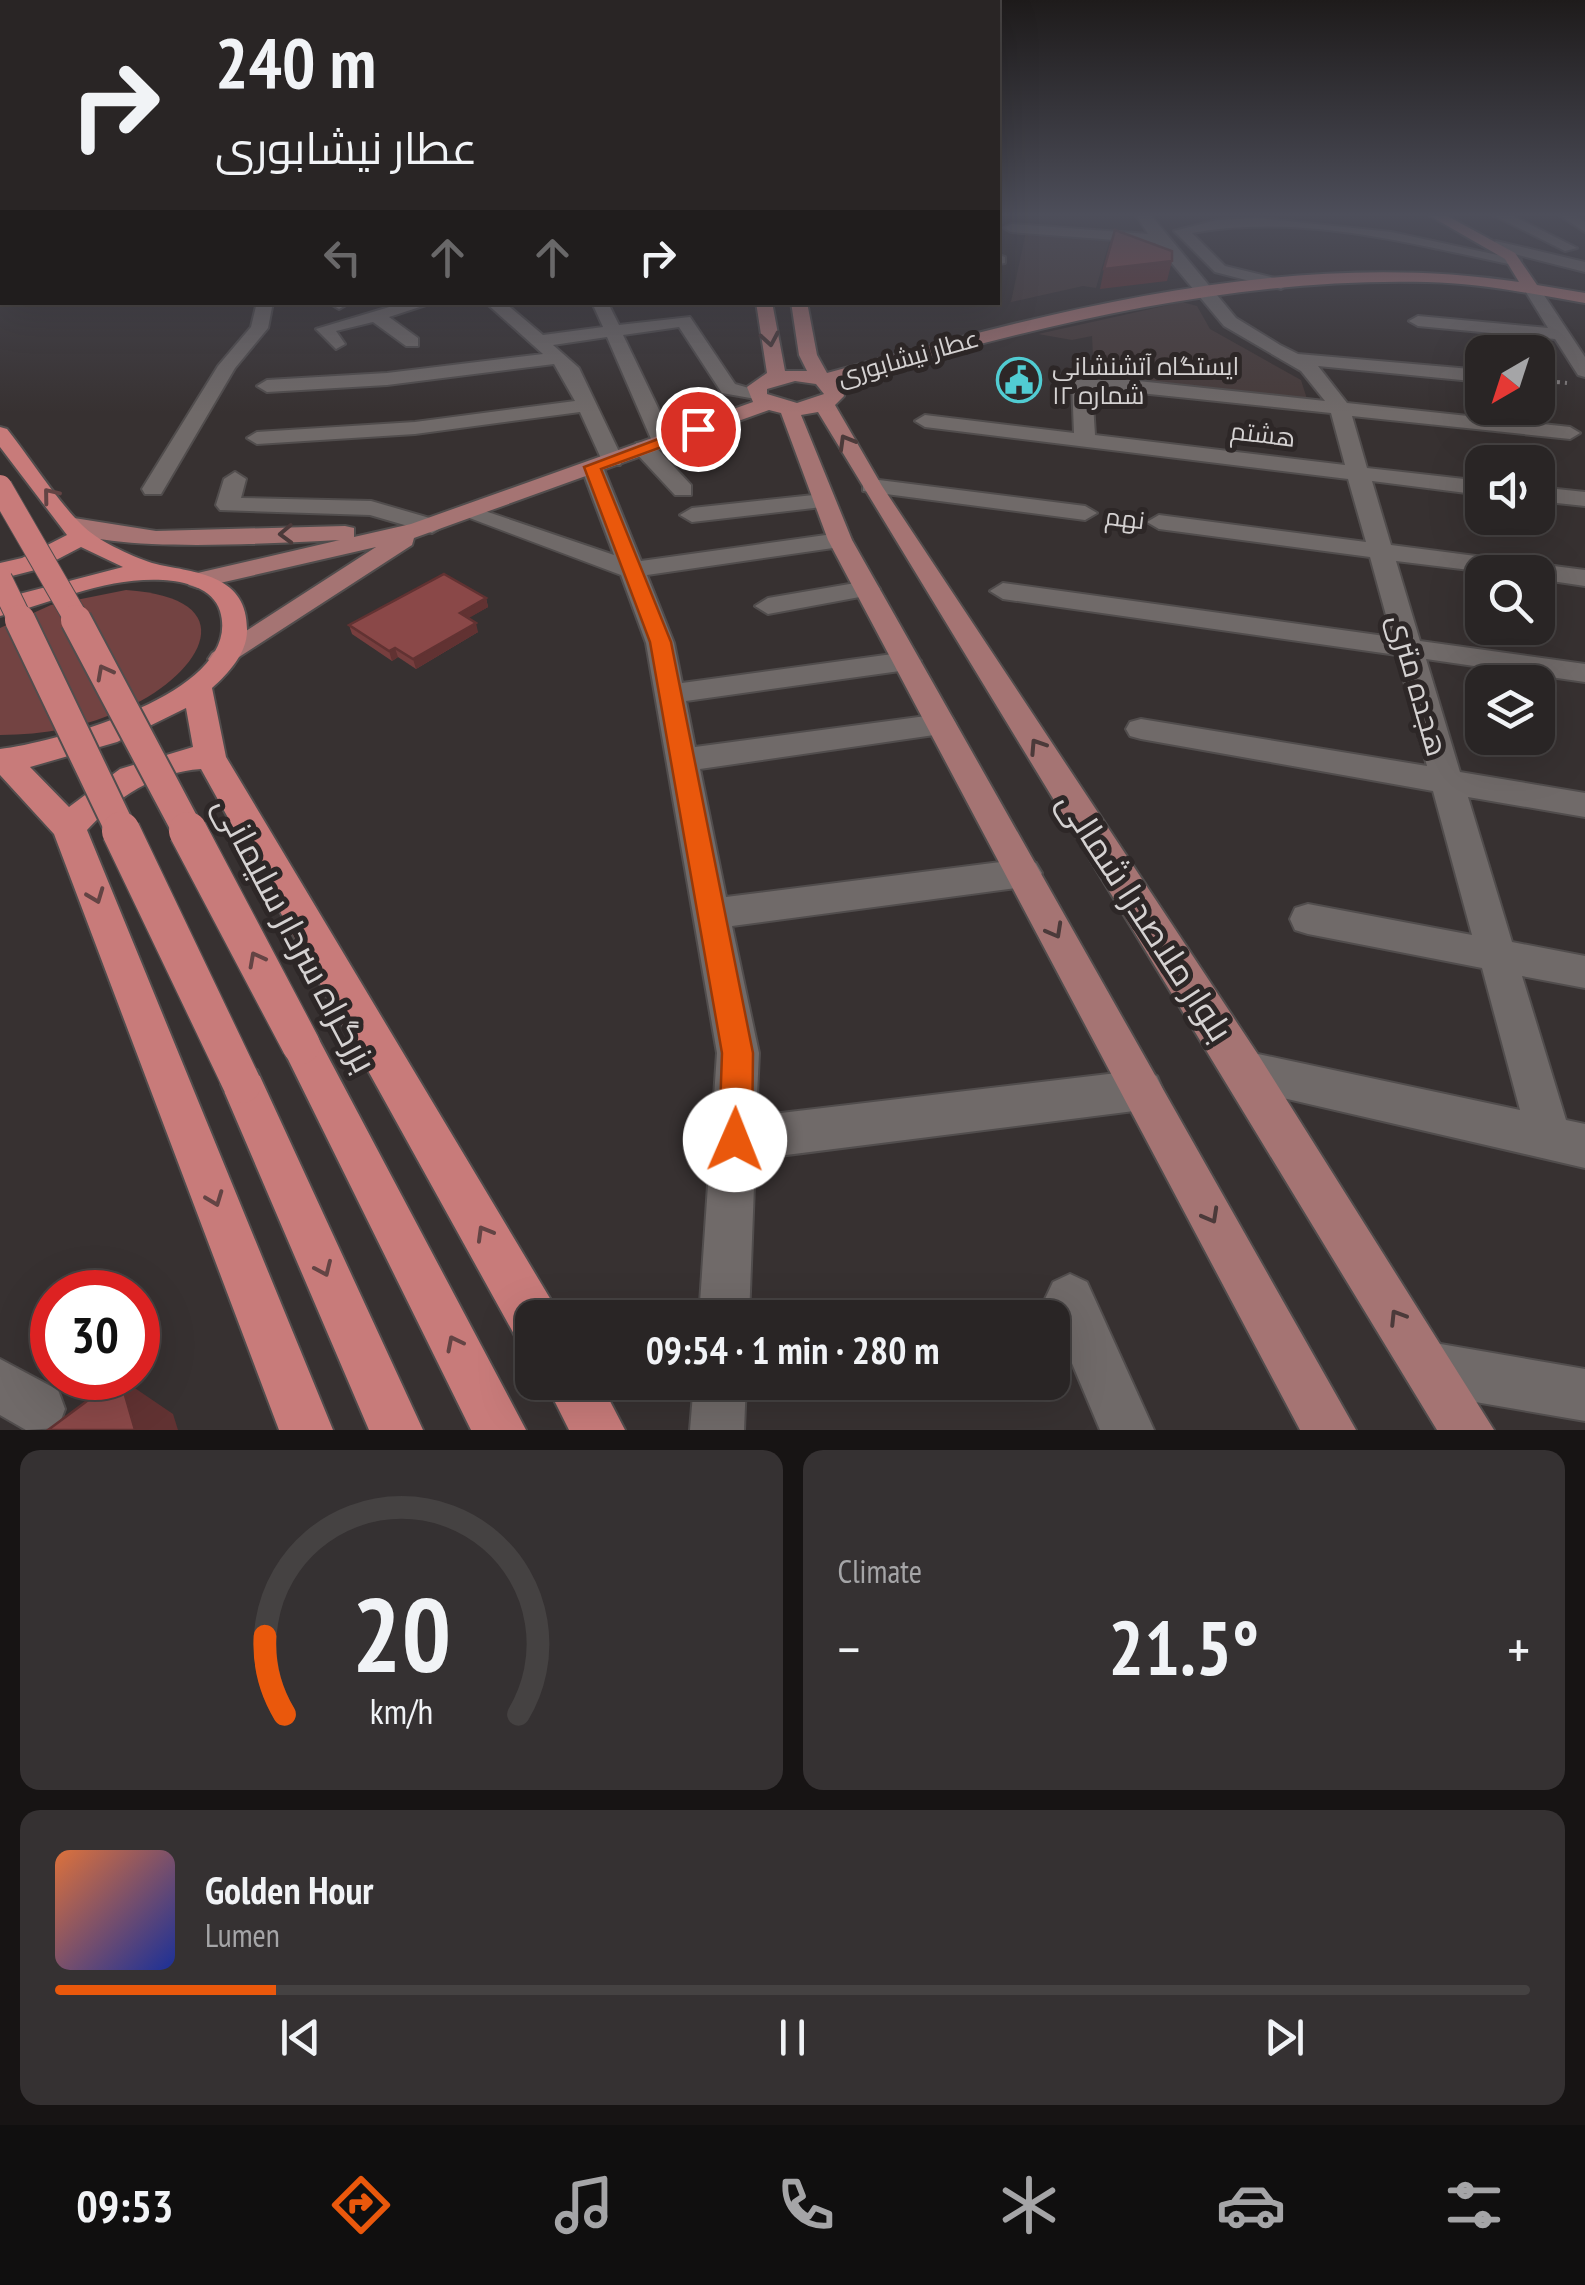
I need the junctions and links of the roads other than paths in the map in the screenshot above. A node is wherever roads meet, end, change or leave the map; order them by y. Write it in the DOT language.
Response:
graph roads {
  1 [pos="1195,280"];
  2 [pos="1262,280"];
  3 [pos="1331,280"];
  4 [pos="1455,280"];
  5 [pos="1526,280"];
  6 [pos="1280,284"];
  7 [pos="1532,289"];
  8 [pos="1205,290"];
  9 [pos="1585,298"];
  10 [pos="265,305"];
  11 [pos="417,305"];
  12 [pos="497,305"];
  13 [pos="765,305"];
  14 [pos="800,305"];
  15 [pos="602,307"];
  16 [pos="376,316"];
  17 [pos="1418,321"];
  18 [pos="612,329"];
  19 [pos="1561,334"];
  20 [pos="541,340"];
  21 [pos="412,342"];
  22 [pos="336,344"];
  23 [pos="560,358"];
  24 [pos="1299,358"];
  25 [pos="1585,371"];
  26 [pos="1465,374"];
  27 [pos="266,386"];
  28 [pos="794,392"];
  29 [pos="588,406"];
  30 [pos="1339,407"];
  31 [pos="925,421"];
  32 [pos="0,433"];
  33 [pos="1570,433"];
  34 [pos="257,438"];
  35 [pos="1085,439"];
  36 [pos="653,445"];
  37 [pos="602,464"];
  38 [pos="1356,474"];
  39 [pos="235,480"];
  40 [pos="871,486"];
  41 [pos="1465,486"];
  42 [pos="0,487"];
  43 [pos="152,489"];
  44 [pos="683,490"];
  45 [pos="1555,496"];
  46 [pos="1585,499"];
  47 [pos="823,501"];
  48 [pos="1085,512"];
  49 [pos="471,514"];
  50 [pos="692,515"];
  51 [pos="1159,522"];
  52 [pos="425,528"];
  53 [pos="78,531"];
  54 [pos="840,540"];
  55 [pos="1379,552"];
  56 [pos="0,570"];
  57 [pos="632,570"];
  58 [pos="153,572"];
  59 [pos="1585,578"];
  60 [pos="0,579"];
  61 [pos="198,580"];
  62 [pos="866,589"];
  63 [pos="1003,592"];
  64 [pos="768,606"];
  65 [pos="0,608"];
  66 [pos="1409,649"];
  67 [pos="907,661"];
  68 [pos="209,673"];
  69 [pos="1585,674"];
  70 [pos="670,694"];
  71 [pos="941,724"];
  72 [pos="1140,729"];
  73 [pos="210,757"];
  74 [pos="2,760"];
  75 [pos="682,760"];
  76 [pos="1447,782"];
  77 [pos="1585,805"];
  78 [pos="69,828"];
  79 [pos="1024,874"];
  80 [pos="712,914"];
  81 [pos="1308,918"];
  82 [pos="1496,955"];
  83 [pos="1585,972"];
  84 [pos="1244,1070"];
  85 [pos="1142,1090"];
  86 [pos="735,1140"];
  87 [pos="1567,1142"];
  88 [pos="523,1300"];
  89 [pos="725,1300"];
  90 [pos="1070,1300"];
  91 [pos="1428,1368"];
  92 [pos="1585,1395"];
  93 [pos="581,1400"];
  94 [pos="719,1400"];
  95 [pos="306,1430"];
  96 [pos="396,1430"];
  97 [pos="499,1430"];
  98 [pos="598,1430"];
  99 [pos="717,1430"];
  100 [pos="1127,1430"];
  101 [pos="1328,1430"];
  102 [pos="1467,1430"];
  1 -- 8 [label="street, هجده متری"];
  2 -- 6 [label="street"];
  3 -- 6 [label="main road, عطار نیشابوری"];
  4 -- 7 [label="main road, عطار نیشابوری"];
  5 -- 7 [label="main road"];
  6 -- 8 [label="main road, عطار نیشابوری"];
  7 -- 9 [label="main road, عطار نیشابوری"];
  7 -- 19 [label="street"];
  8 -- 24 [label="street, هجده متری"];
  8 -- 28 [label="main road, عطار نیشابوری"];
  10 -- 43 [label="street"];
  11 -- 16 [label="street"];
  12 -- 20 [label="street"];
  13 -- 28 [label="main road, one-way"];
  14 -- 28 [label="main road"];
  15 -- 18 [label="street"];
  16 -- 21 [label="street"];
  16 -- 22 [label="street"];
  17 -- 19 [label="street"];
  18 -- 20 [label="street"];
  18 -- 28 [label="street"];
  18 -- 36 [label="street"];
  19 -- 25 [label="street"];
  20 -- 23 [label="street"];
  23 -- 27 [label="street"];
  23 -- 29 [label="street"];
  24 -- 26 [label="street"];
  24 -- 30 [label="street, هجده متری"];
  28 -- 36 [label="main road, عطار نیشابوری"];
  40 -- 28 [label="main road, بلوار ملاصدرا شمالی, one-way"];
  28 -- 47 [label="main road"];
  29 -- 34 [label="street"];
  29 -- 37 [label="street"];
  30 -- 33 [label="street"];
  30 -- 35 [label="street"];
  30 -- 38 [label="street, هجده متری"];
  31 -- 35 [label="street, هشتم"];
  53 -- 32 [label="highway, one-way"];
  35 -- 38 [label="street, هشتم"];
  36 -- 37 [label="main road, عطار نیشابوری"];
  36 -- 44 [label="street"];
  37 -- 49 [label="main road, عطار نیشابوری"];
  37 -- 57 [label="street"];
  38 -- 41 [label="street, هشتم"];
  38 -- 55 [label="street, هجده متری"];
  39 -- 52 [label="street"];
  40 -- 48 [label="street, نهم"];
  84 -- 40 [label="main road, بلوار ملاصدرا شمالی, one-way"];
  97 -- 42 [label="highway, بزرگراه سردار سلیمانی, one-way, bridge"];
  45 -- 46 [label="street"];
  47 -- 50 [label="street"];
  47 -- 54 [label="main road"];
  49 -- 52 [label="main road, عطار نیشابوری"];
  49 -- 57 [label="street"];
  51 -- 55 [label="street, نهم"];
  52 -- 53 [label="main road, one-way"];
  52 -- 61 [label="main road, عطار نیشابوری"];
  52 -- 68 [label="main road, عطار نیشابوری"];
  53 -- 56 [label="highway"];
  53 -- 58 [label="highway"];
  54 -- 57 [label="street"];
  54 -- 62 [label="main road"];
  55 -- 59 [label="street, نهم"];
  55 -- 66 [label="street, هجده متری"];
  57 -- 70 [label="street"];
  58 -- 61 [label="highway"];
  58 -- 65 [label="highway"];
  60 -- 96 [label="highway, one-way, bridge"];
  61 -- 68 [label="highway"];
  62 -- 64 [label="street"];
  62 -- 67 [label="main road"];
  63 -- 66 [label="street"];
  66 -- 69 [label="street"];
  66 -- 76 [label="street, هجده متری"];
  67 -- 70 [label="street"];
  67 -- 71 [label="main road"];
  68 -- 73 [label="highway"];
  68 -- 74 [label="highway"];
  70 -- 75 [label="street"];
  71 -- 75 [label="street"];
  71 -- 79 [label="main road"];
  72 -- 76 [label="street"];
  73 -- 78 [label="highway"];
  88 -- 73 [label="highway, one-way"];
  74 -- 78 [label="highway"];
  75 -- 80 [label="street"];
  76 -- 77 [label="street"];
  76 -- 82 [label="street, هجده متری"];
  78 -- 95 [label="highway, one-way"];
  79 -- 80 [label="street"];
  79 -- 85 [label="main road, one-way"];
  80 -- 86 [label="street"];
  81 -- 82 [label="street"];
  82 -- 83 [label="street"];
  82 -- 87 [label="street, هجده متری"];
  84 -- 87 [label="street"];
  91 -- 84 [label="main road, بلوار ملاصدرا شمالی, one-way"];
  85 -- 86 [label="street"];
  85 -- 101 [label="main road, one-way"];
  86 -- 89 [label="street"];
  90 -- 100 [label="street"];
  91 -- 92 [label="street"];
  91 -- 102 [label="main road, بلوار ملاصدرا شمالی"];
  93 -- 98 [label="highway"];
  94 -- 99 [label="street"];
}
